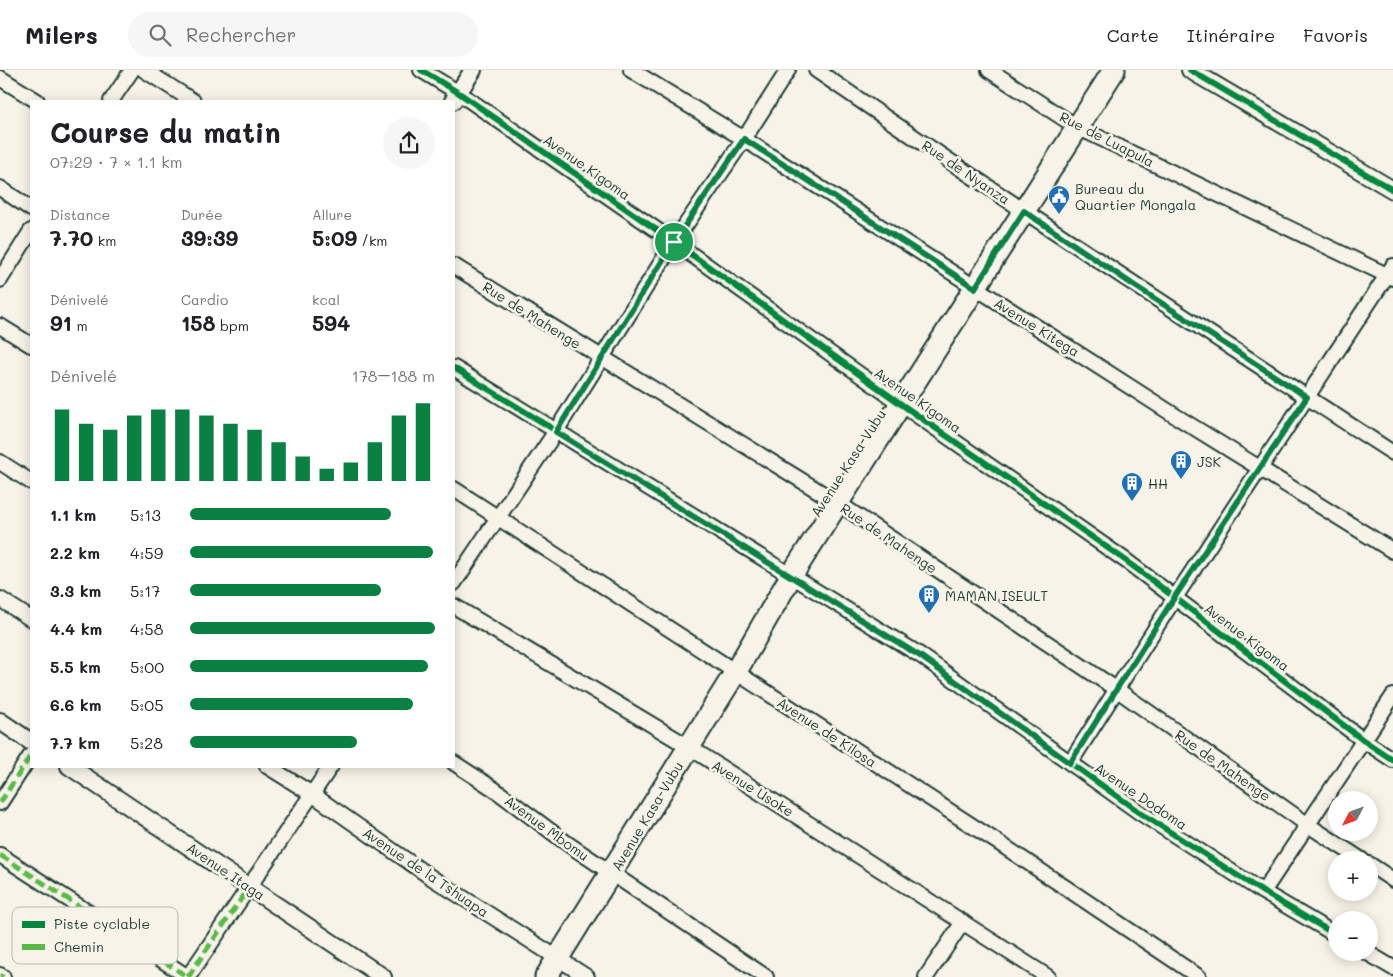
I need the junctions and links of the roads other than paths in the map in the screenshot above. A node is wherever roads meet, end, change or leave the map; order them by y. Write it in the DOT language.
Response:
graph roads {
  1 [pos="132,70"];
  2 [pos="144,70"];
  3 [pos="421,70"];
  4 [pos="473,70"];
  5 [pos="631,70"];
  6 [pos="788,70"];
  7 [pos="816,70"];
  8 [pos="989,70"];
  9 [pos="1114,70"];
  10 [pos="1190,70"];
  11 [pos="0,78"];
  12 [pos="456,97"];
  13 [pos="34,100"];
  14 [pos="113,100"];
  15 [pos="191,100"];
  16 [pos="1077,127"];
  17 [pos="744,139"];
  18 [pos="0,188"];
  19 [pos="1393,190"];
  20 [pos="30,208"];
  21 [pos="1024,211"];
  22 [pos="30,233"];
  23 [pos="674,242"];
  24 [pos="455,267"];
  25 [pos="1391,273"];
  26 [pos="0,280"];
  27 [pos="975,288"];
  28 [pos="0,326"];
  29 [pos="30,344"];
  30 [pos="602,358"];
  31 [pos="455,369"];
  32 [pos="1307,397"];
  33 [pos="901,404"];
  34 [pos="556,432"];
  35 [pos="1393,453"];
  36 [pos="0,462"];
  37 [pos="1262,468"];
  38 [pos="30,481"];
  39 [pos="455,490"];
  40 [pos="838,503"];
  41 [pos="498,518"];
  42 [pos="1393,551"];
  43 [pos="790,576"];
  44 [pos="455,582"];
  45 [pos="0,598"];
  46 [pos="1174,598"];
  47 [pos="455,607"];
  48 [pos="30,617"];
  49 [pos="735,673"];
  50 [pos="1116,690"];
  51 [pos="1393,696"];
  52 [pos="0,721"];
  53 [pos="1363,740"];
  54 [pos="30,741"];
  55 [pos="689,747"];
  56 [pos="30,757"];
  57 [pos="1393,760"];
  58 [pos="1070,763"];
  59 [pos="455,764"];
  60 [pos="72,768"];
  61 [pos="270,768"];
  62 [pos="330,768"];
  63 [pos="312,794"];
  64 [pos="0,803"];
  65 [pos="1308,825"];
  66 [pos="1348,851"];
  67 [pos="0,855"];
  68 [pos="1378,870"];
  69 [pos="612,873"];
  70 [pos="1393,880"];
  71 [pos="250,886"];
  72 [pos="1263,892"];
  73 [pos="80,907"];
  74 [pos="963,922"];
  75 [pos="1328,930"];
  76 [pos="558,958"];
  77 [pos="1378,959"];
  78 [pos="168,964"];
  79 [pos="1393,968"];
  80 [pos="188,977"];
  81 [pos="383,977"];
  82 [pos="546,977"];
  83 [pos="587,977"];
  84 [pos="766,977"];
  85 [pos="926,977"];
  86 [pos="1048,977"];
  87 [pos="1199,977"];
  1 -- 14 [label="street"];
  2 -- 15 [label="street"];
  3 -- 12 [label="street, Avenue Kigoma"];
  4 -- 12 [label="street"];
  5 -- 17 [label="street, Avenue Kitega"];
  6 -- 17 [label="street"];
  7 -- 21 [label="street, Rue de Nyanza"];
  8 -- 16 [label="street, Rue de Luapula"];
  9 -- 16 [label="main road, Avenue Kasa-Vubu"];
  10 -- 19 [label="street"];
  11 -- 13 [label="street"];
  12 -- 23 [label="street, Avenue Kigoma"];
  16 -- 21 [label="main road, Avenue Kasa-Vubu"];
  16 -- 25 [label="street, Rue de Luapula"];
  17 -- 23 [label="street"];
  17 -- 27 [label="street, Avenue Kitega"];
  18 -- 20 [label="street"];
  21 -- 27 [label="main road, Avenue Kasa-Vubu"];
  21 -- 32 [label="street, Rue de Nyanza"];
  22 -- 26 [label="street"];
  23 -- 30 [label="street"];
  23 -- 33 [label="street, Avenue Kigoma"];
  24 -- 30 [label="street, Rue de Mahenge"];
  25 -- 32 [label="street"];
  27 -- 33 [label="main road, Avenue Kasa-Vubu"];
  27 -- 37 [label="street, Avenue Kitega"];
  28 -- 29 [label="street"];
  30 -- 34 [label="street"];
  30 -- 40 [label="street, Rue de Mahenge"];
  31 -- 34 [label="street, Avenue Dodoma"];
  32 -- 35 [label="street, Rue de Nyanza"];
  32 -- 37 [label="street"];
  33 -- 40 [label="main road, Avenue Kasa-Vubu"];
  33 -- 46 [label="street, Avenue Kigoma"];
  34 -- 41 [label="street"];
  34 -- 43 [label="street, Avenue Dodoma"];
  36 -- 38 [label="street"];
  37 -- 42 [label="street, Avenue Kitega"];
  37 -- 46 [label="street"];
  39 -- 41 [label="street, Avenue de Kilosa"];
  40 -- 43 [label="main road, Avenue Kasa-Vubu"];
  40 -- 50 [label="street, Rue de Mahenge"];
  41 -- 44 [label="street"];
  41 -- 49 [label="street, Avenue de Kilosa"];
  43 -- 49 [label="main road, Avenue Kasa-Vubu"];
  43 -- 58 [label="street, Avenue Dodoma"];
  45 -- 48 [label="street"];
  46 -- 50 [label="street"];
  46 -- 53 [label="street, Avenue Kigoma"];
  47 -- 55 [label="street, Avenue Usoke"];
  49 -- 55 [label="main road, Avenue Kasa-Vubu"];
  49 -- 87 [label="street, Avenue de Kilosa"];
  50 -- 58 [label="street"];
  50 -- 65 [label="street, Rue de Mahenge"];
  51 -- 53 [label="street"];
  52 -- 54 [label="street"];
  53 -- 57 [label="street, Avenue Kigoma"];
  53 -- 65 [label="street"];
  55 -- 69 [label="main road, Avenue Kasa-Vubu"];
  55 -- 74 [label="street, Avenue Usoke"];
  56 -- 64 [label="street"];
  58 -- 72 [label="street, Avenue Dodoma"];
  59 -- 69 [label="street, Avenue Mbomu"];
  60 -- 71 [label="street, Avenue Itaga"];
  61 -- 63 [label="street, Avenue de la Tshuapa"];
  62 -- 63 [label="street"];
  63 -- 71 [label="street"];
  63 -- 76 [label="street, Avenue de la Tshuapa"];
  65 -- 66 [label="street, Rue de Mahenge"];
  65 -- 72 [label="street"];
  67 -- 73 [label="street"];
  68 -- 70 [label="street"];
  69 -- 76 [label="main road, Avenue Kasa-Vubu"];
  69 -- 84 [label="street, Avenue Mbomu"];
  71 -- 80 [label="street"];
  71 -- 81 [label="street, Avenue Itaga"];
  72 -- 75 [label="street, Avenue Dodoma"];
  74 -- 85 [label="street"];
  74 -- 86 [label="street, Avenue Usoke"];
  76 -- 82 [label="main road, Avenue Kasa-Vubu"];
  76 -- 83 [label="street, Avenue de la Tshuapa"];
  77 -- 79 [label="street"];
  78 -- 80 [label="street"];
}
